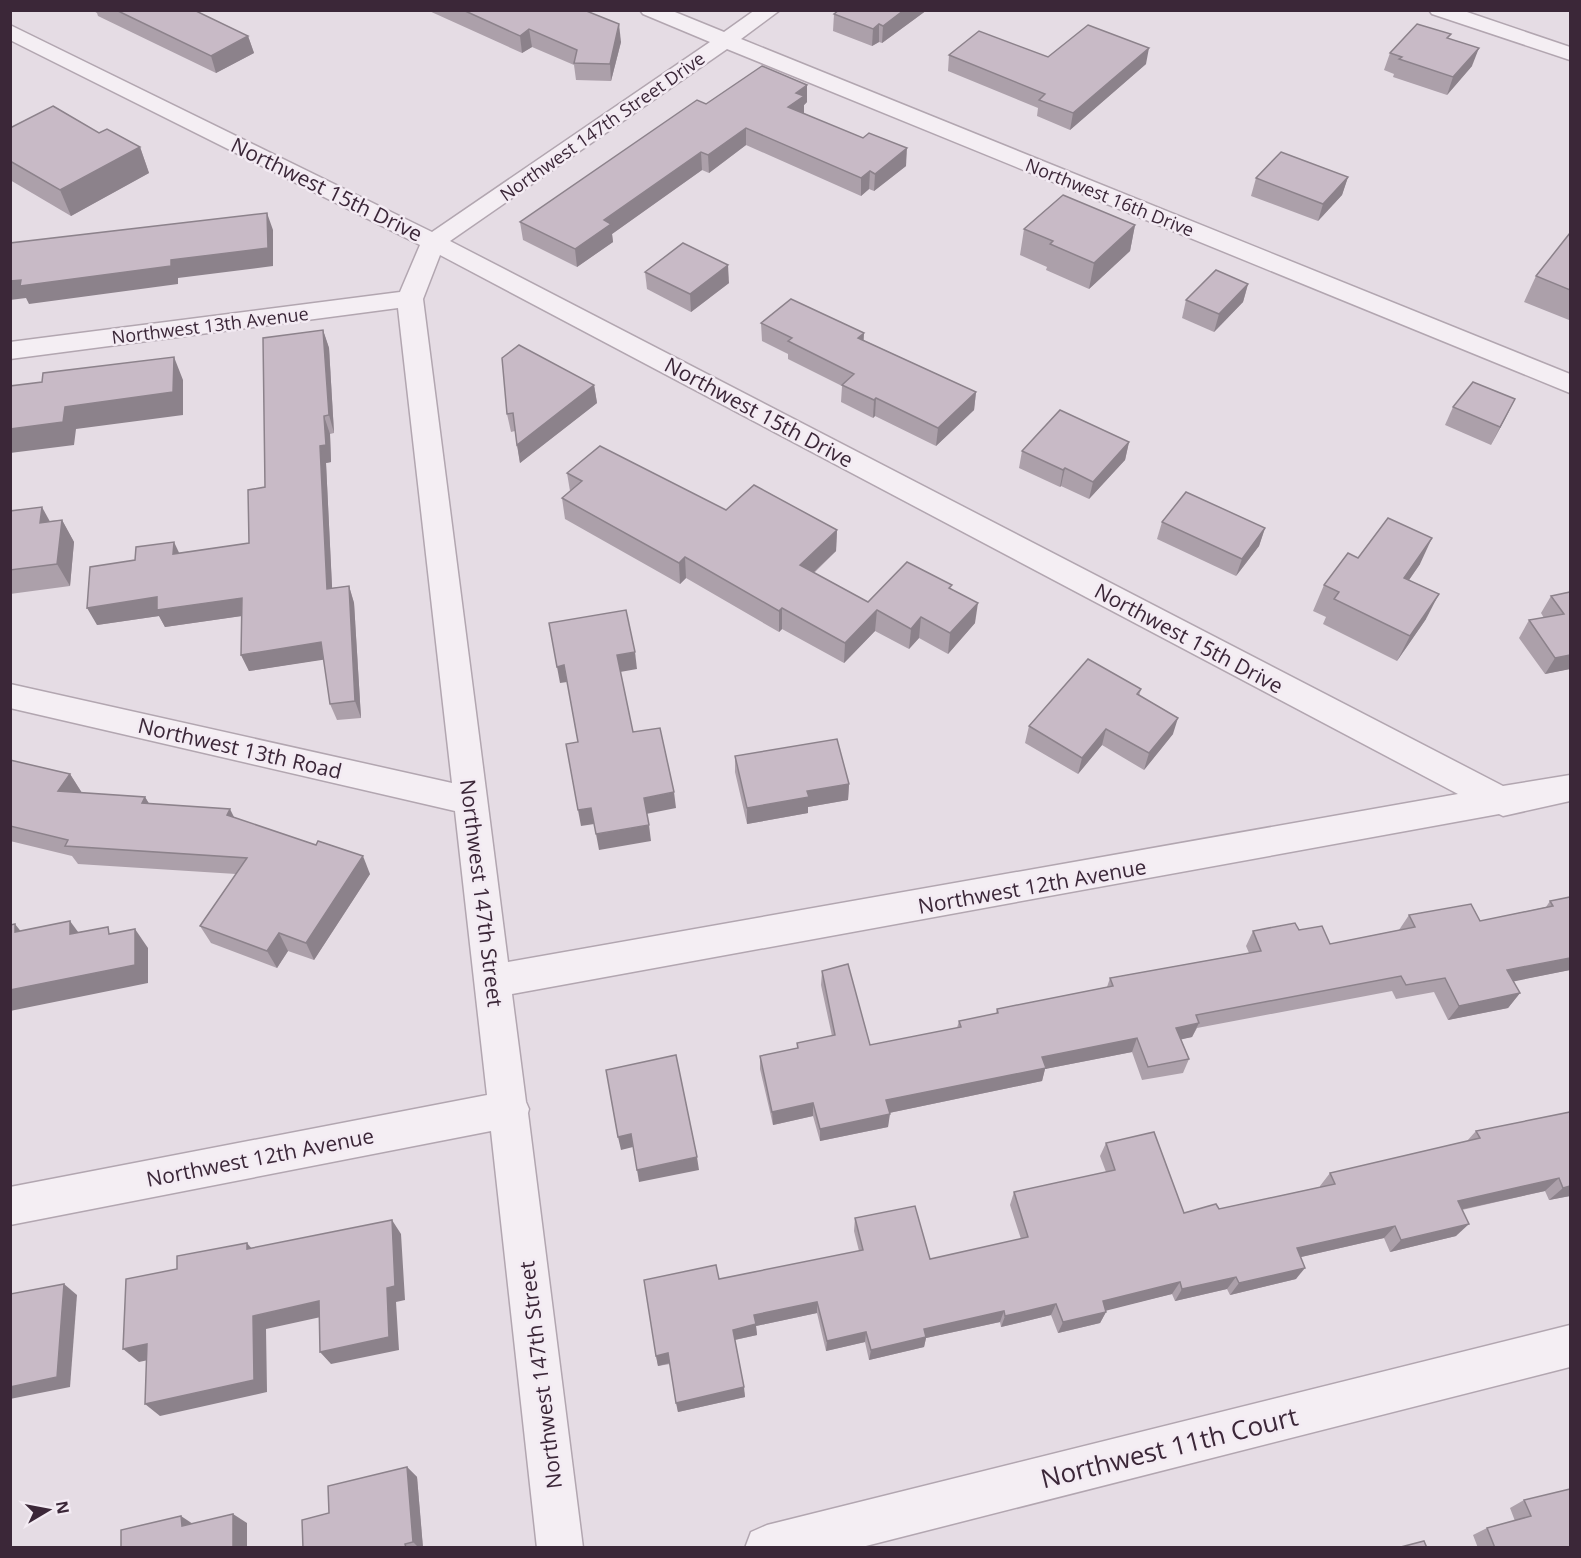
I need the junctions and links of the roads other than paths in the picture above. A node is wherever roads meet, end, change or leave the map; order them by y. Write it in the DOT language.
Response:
graph roads {
  1 [pos="650,10"];
  2 [pos="770,10"];
  3 [pos="1439,10"];
  4 [pos="10,31"];
  5 [pos="724,41"];
  6 [pos="1570,54"];
  7 [pos="433,242"];
  8 [pos="410,299"];
  9 [pos="10,351"];
  10 [pos="1570,384"];
  11 [pos="10,696"];
  12 [pos="1570,788"];
  13 [pos="470,801"];
  14 [pos="1503,802"];
  15 [pos="493,981"];
  16 [pos="510,1109"];
  17 [pos="10,1206"];
  18 [pos="1570,1346"];
  19 [pos="560,1548"];
  20 [pos="768,1548"];
  1 -- 5 [label="street, Northwest 16th Drive"];
  2 -- 5 [label="street, Northwest 147th Street Drive"];
  3 -- 6 [label="street"];
  4 -- 7 [label="street, Northwest 15th Drive"];
  5 -- 7 [label="street, Northwest 147th Street Drive"];
  5 -- 10 [label="street, Northwest 16th Drive"];
  7 -- 8 [label="street, Northwest 147th Street"];
  7 -- 14 [label="street, Northwest 15th Drive"];
  8 -- 9 [label="street, Northwest 13th Avenue"];
  8 -- 13 [label="street, Northwest 147th Street"];
  11 -- 13 [label="street, Northwest 13th Road"];
  12 -- 14 [label="street, Northwest 12th Avenue"];
  13 -- 15 [label="street, Northwest 147th Street"];
  14 -- 15 [label="street, Northwest 12th Avenue"];
  15 -- 16 [label="street, Northwest 147th Street"];
  16 -- 17 [label="street, Northwest 12th Avenue"];
  16 -- 19 [label="street, Northwest 147th Street"];
  18 -- 20 [label="street, Northwest 11th Court"];
}
